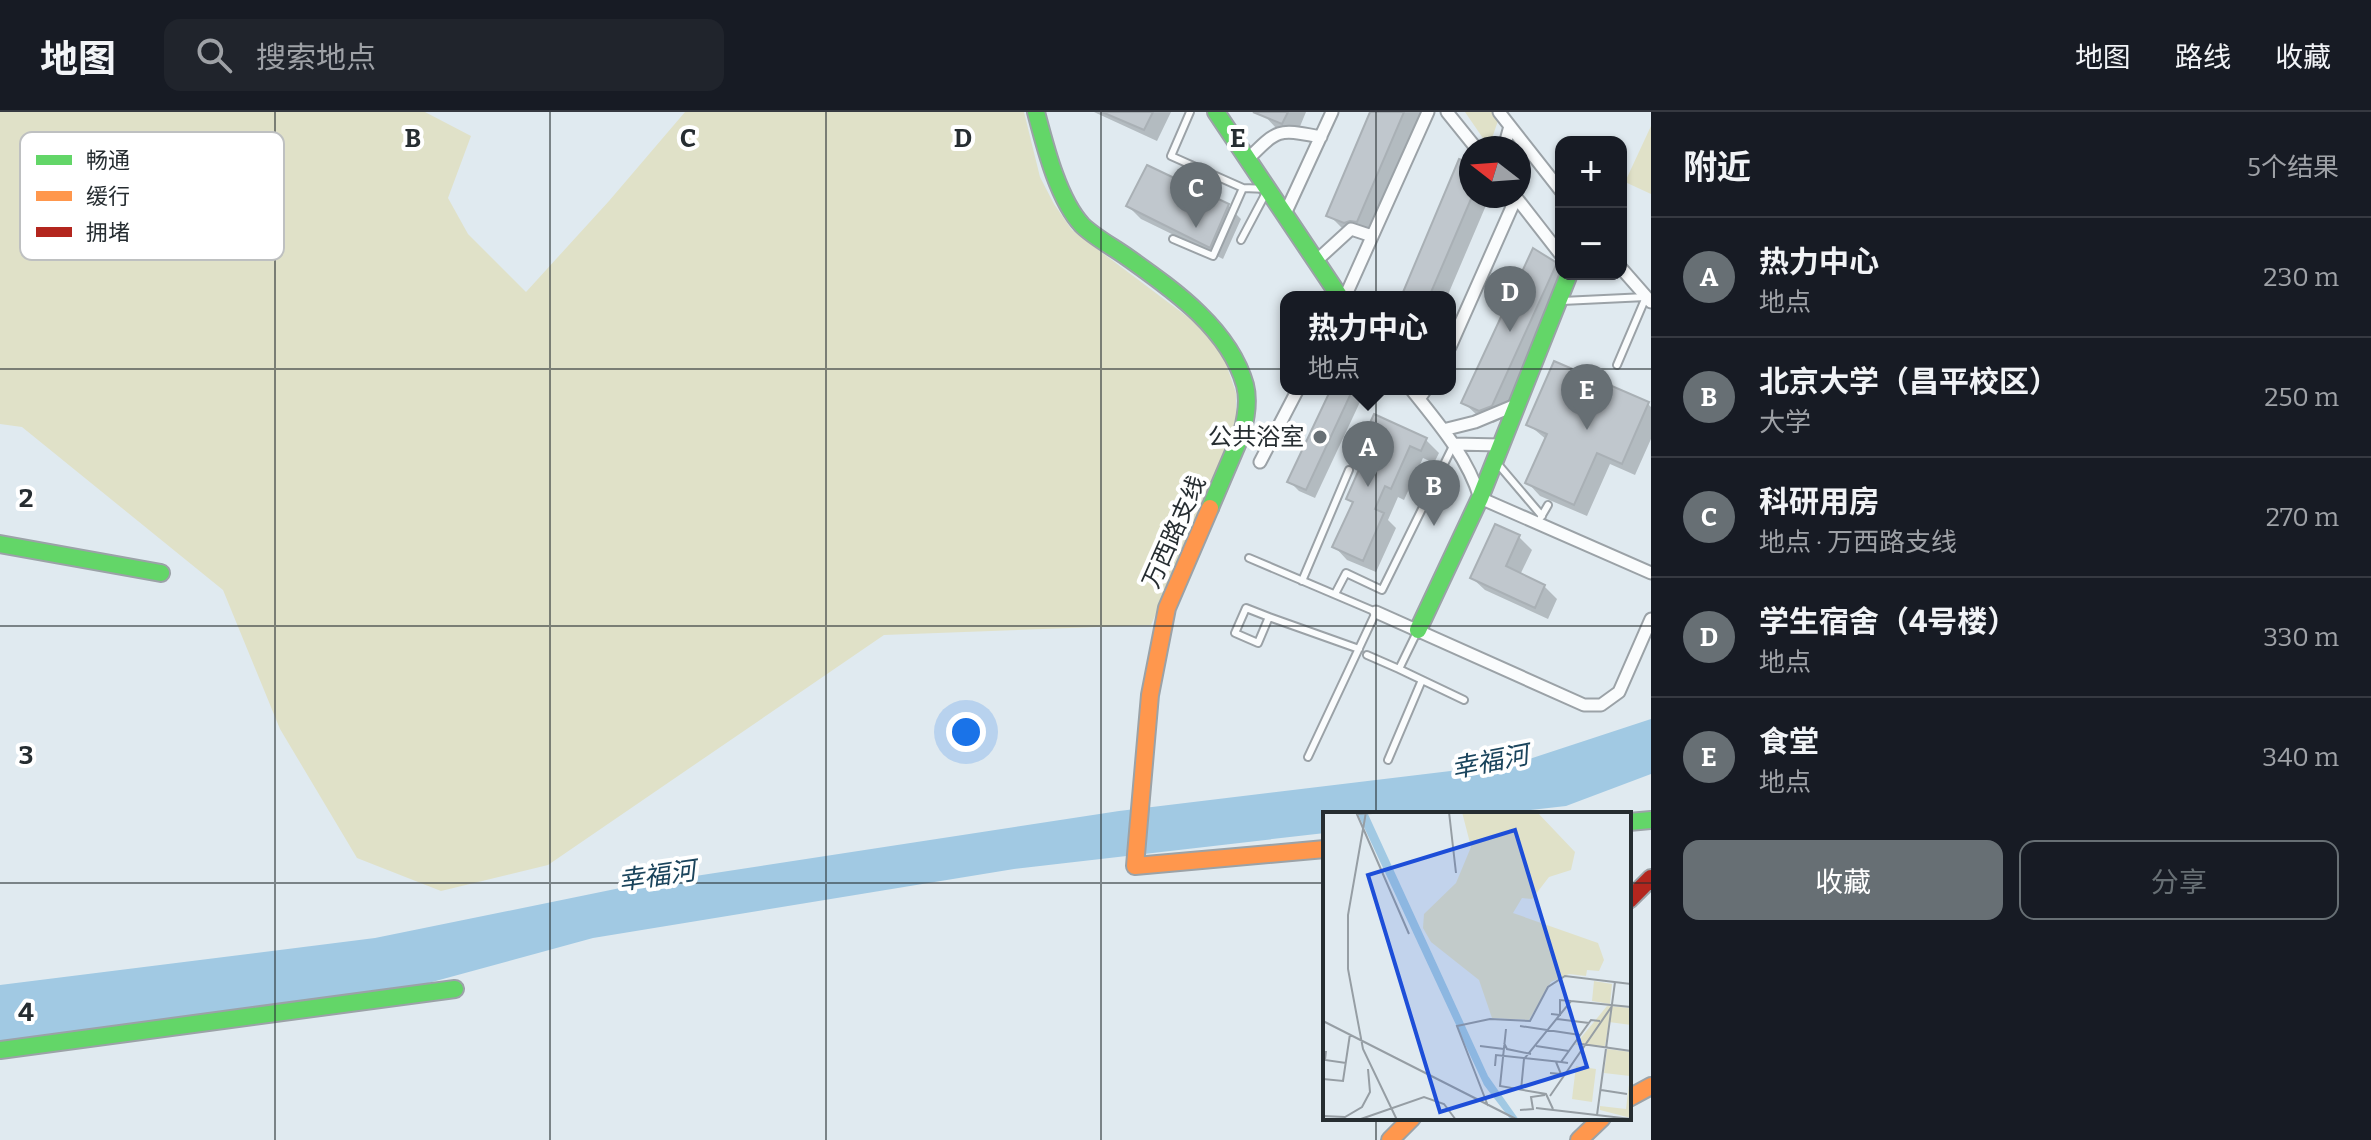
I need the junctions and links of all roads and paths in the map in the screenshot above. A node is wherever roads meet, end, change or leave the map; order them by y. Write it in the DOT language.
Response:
graph roads {
  1 [pos="1036,112"];
  2 [pos="1190,112"];
  3 [pos="1216,112"];
  4 [pos="1332,112"];
  5 [pos="1428,112"];
  6 [pos="1447,112"];
  7 [pos="1499,112"];
  8 [pos="1510,126"];
  9 [pos="1466,136"];
  10 [pos="1507,136"];
  11 [pos="1321,137"];
  12 [pos="1248,159"];
  13 [pos="1555,183"];
  14 [pos="1243,188"];
  15 [pos="1268,189"];
  16 [pos="1511,208"];
  17 [pos="1525,208"];
  18 [pos="1285,214"];
  19 [pos="1372,236"];
  20 [pos="1173,239"];
  21 [pos="1241,240"];
  22 [pos="1555,247"];
  23 [pos="1316,261"];
  24 [pos="1627,275"];
  25 [pos="1567,280"];
  26 [pos="1338,291"];
  27 [pos="1346,291"];
  28 [pos="1648,300"];
  29 [pos="1558,301"];
  30 [pos="1456,331"];
  31 [pos="1617,365"];
  32 [pos="1295,395"];
  33 [pos="1421,395"];
  34 [pos="1518,403"];
  35 [pos="1443,430"];
  36 [pos="1454,444"];
  37 [pos="1498,453"];
  38 [pos="1260,462"];
  39 [pos="1349,470"];
  40 [pos="1480,498"];
  41 [pos="1548,505"];
  42 [pos="1540,520"];
  43 [pos="0,544"];
  44 [pos="1249,558"];
  45 [pos="161,573"];
  46 [pos="1651,573"];
  47 [pos="1302,581"];
  48 [pos="1335,594"];
  49 [pos="1376,612"];
  50 [pos="1269,617"];
  51 [pos="1651,619"];
  52 [pos="1418,630"];
  53 [pos="1359,649"];
  54 [pos="1367,655"];
  55 [pos="1399,669"];
  56 [pos="1422,680"];
  57 [pos="1464,700"];
  58 [pos="1308,757"];
  59 [pos="1388,760"];
  60 [pos="1651,820"];
  61 [pos="1631,822"];
  62 [pos="1323,849"];
  63 [pos="1651,878"];
  64 [pos="1631,898"];
  65 [pos="455,989"];
  66 [pos="0,1050"];
  67 [pos="1651,1073"];
  68 [pos="1631,1082"];
  69 [pos="1651,1086"];
  70 [pos="1631,1097"];
  71 [pos="1410,1120"];
  72 [pos="1580,1120"];
  73 [pos="1600,1120"];
  74 [pos="1390,1140"];
  75 [pos="1563,1140"];
  76 [pos="1579,1140"];
  1 -- 62 [label="main road, 万西路支线"];
  2 -- 14 [label="lane"];
  3 -- 12 [label="main road"];
  4 -- 11 [label="street"];
  5 -- 19 [label="street"];
  6 -- 9 [label="street"];
  7 -- 8 [label="street"];
  8 -- 10 [label="street"];
  8 -- 13 [label="street"];
  11 -- 12 [label="street"];
  11 -- 18 [label="street"];
  12 -- 15 [label="main road"];
  14 -- 15 [label="lane"];
  14 -- 20 [label="lane"];
  15 -- 18 [label="main road"];
  15 -- 21 [label="lane"];
  16 -- 30 [label="street"];
  17 -- 22 [label="street"];
  18 -- 23 [label="main road"];
  19 -- 23 [label="street"];
  19 -- 27 [label="street"];
  23 -- 26 [label="main road"];
  24 -- 28 [label="street"];
  25 -- 29 [label="main road"];
  28 -- 29 [label="lane"];
  28 -- 31 [label="lane"];
  29 -- 34 [label="main road"];
  32 -- 38 [label="street"];
  33 -- 35 [label="street"];
  34 -- 35 [label="street"];
  34 -- 37 [label="main road"];
  35 -- 36 [label="street"];
  36 -- 37 [label="street"];
  36 -- 40 [label="street"];
  36 -- 48 [label="lane"];
  37 -- 40 [label="main road"];
  37 -- 42 [label="lane"];
  39 -- 47 [label="lane"];
  40 -- 42 [label="street"];
  40 -- 52 [label="main road"];
  41 -- 42 [label="lane"];
  42 -- 46 [label="street"];
  43 -- 45 [label="main road"];
  44 -- 47 [label="lane"];
  47 -- 48 [label="lane"];
  48 -- 49 [label="lane"];
  49 -- 52 [label="street"];
  49 -- 53 [label="lane"];
  50 -- 50 [label="lane"];
  50 -- 53 [label="lane"];
  51 -- 52 [label="street"];
  52 -- 55 [label="lane"];
  53 -- 58 [label="lane"];
  54 -- 55 [label="lane"];
  55 -- 56 [label="lane"];
  56 -- 57 [label="lane"];
  56 -- 59 [label="lane"];
  60 -- 61 [label="main road"];
  63 -- 64 [label="main road"];
  65 -- 66 [label="main road"];
  67 -- 68 [label="main road"];
  69 -- 70 [label="main road"];
  71 -- 74 [label="main road"];
  72 -- 75 [label="main road"];
  73 -- 76 [label="main road"];
}
